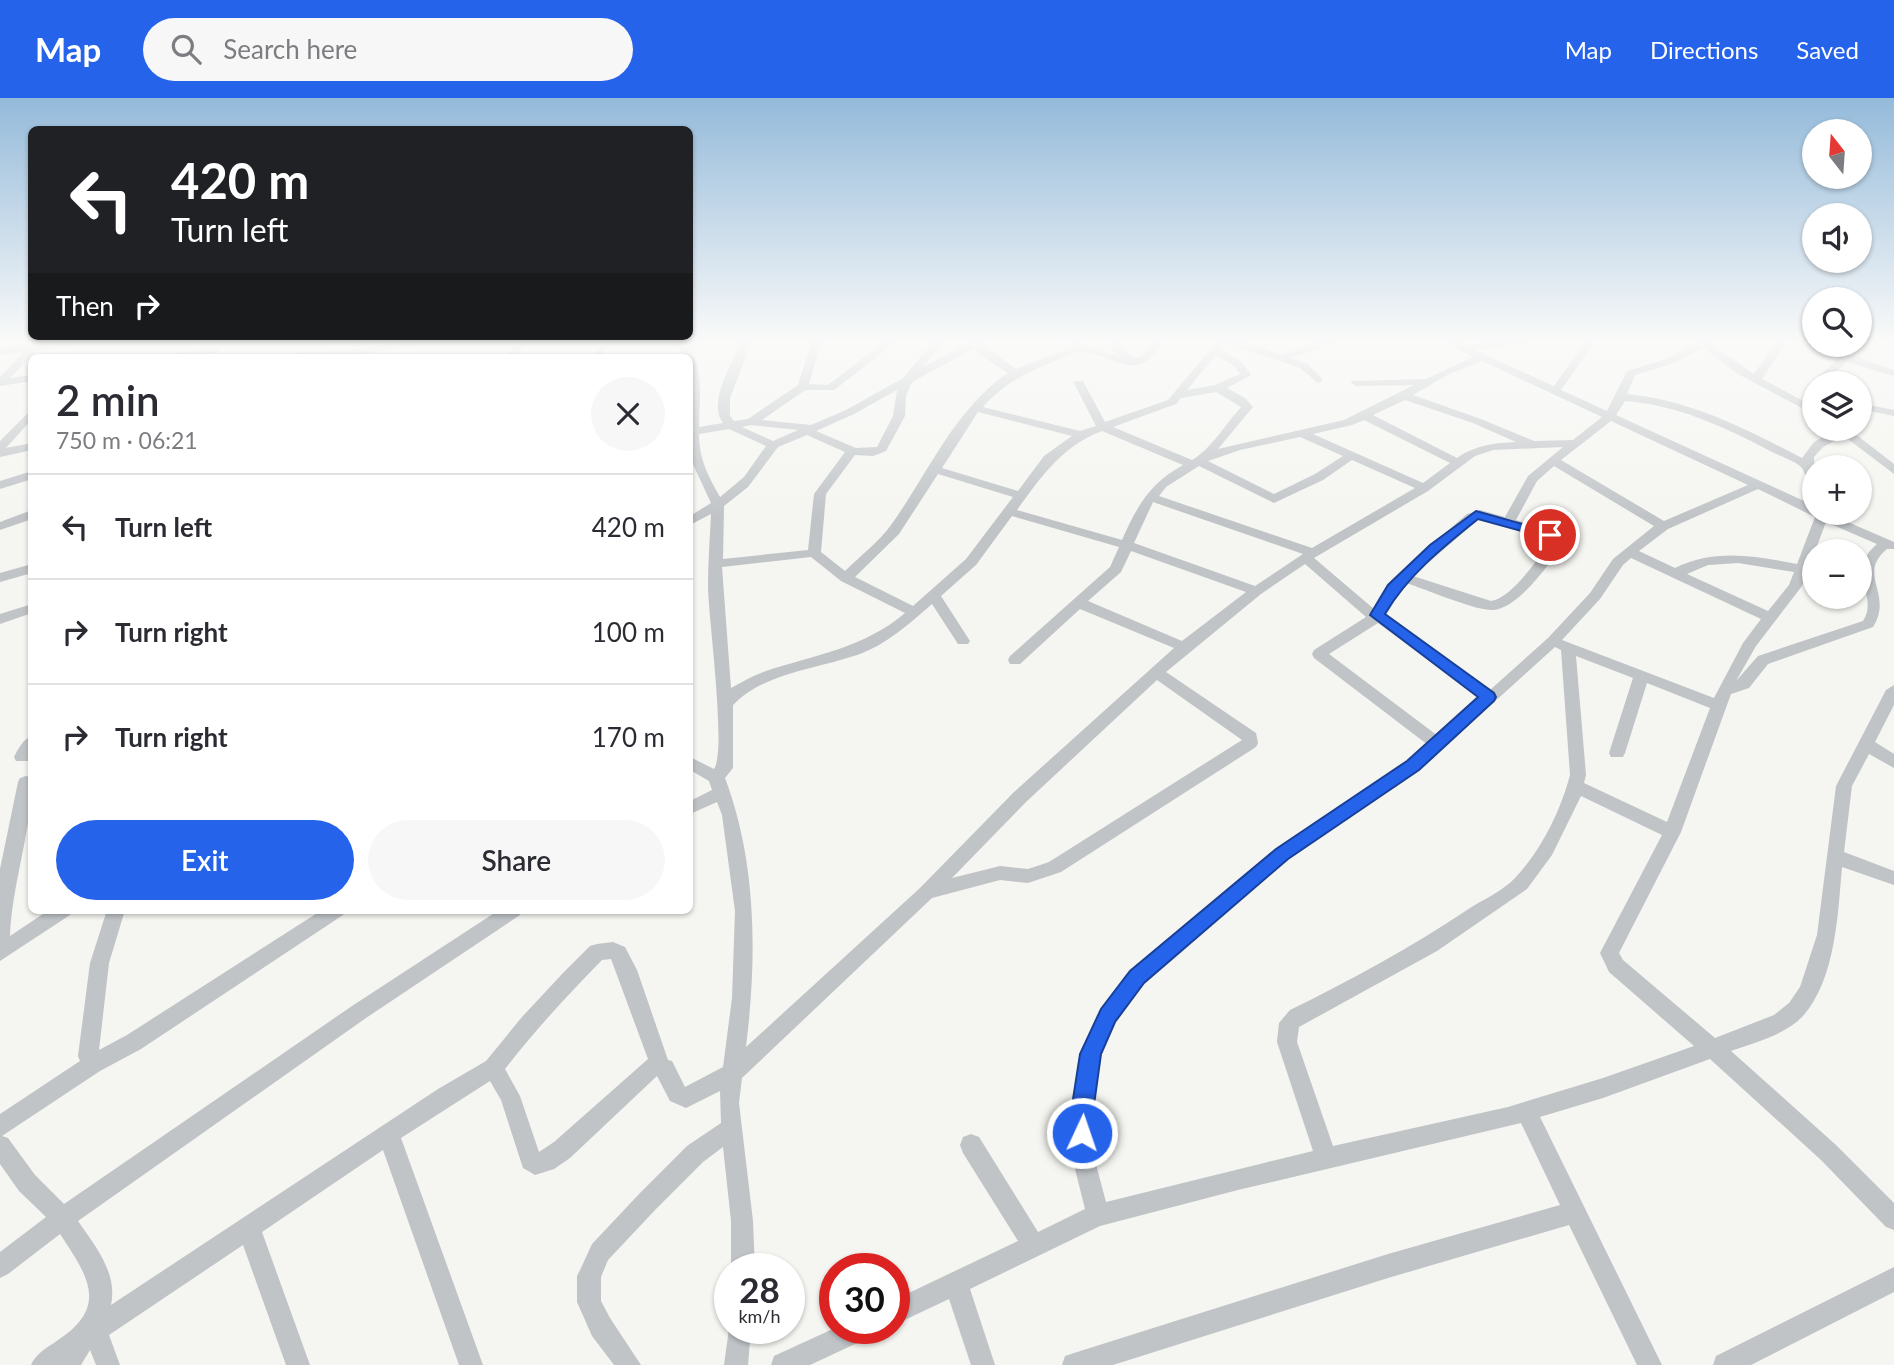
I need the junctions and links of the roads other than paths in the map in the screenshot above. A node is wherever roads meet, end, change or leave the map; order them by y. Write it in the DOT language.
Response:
graph roads {
  1 [pos="724,399"];
  2 [pos="785,399"];
  3 [pos="870,399"];
  4 [pos="900,399"];
  5 [pos="983,399"];
  6 [pos="1087,399"];
  7 [pos="1175,399"];
  8 [pos="1239,399"];
  9 [pos="1399,399"];
  10 [pos="1414,399"];
  11 [pos="1578,399"];
  12 [pos="1582,399"];
  13 [pos="1619,399"];
  14 [pos="1653,399"];
  15 [pos="975,408"];
  16 [pos="1872,409"];
  17 [pos="1609,413"];
  18 [pos="1894,413"];
  19 [pos="1366,416"];
  20 [pos="28,417"];
  21 [pos="751,422"];
  22 [pos="734,426"];
  23 [pos="1102,427"];
  24 [pos="811,430"];
  25 [pos="693,431"];
  26 [pos="1303,434"];
  27 [pos="1081,435"];
  28 [pos="1823,441"];
  29 [pos="1857,441"];
  30 [pos="1575,443"];
  31 [pos="774,445"];
  32 [pos="1532,445"];
  33 [pos="28,447"];
  34 [pos="0,451"];
  35 [pos="852,451"];
  36 [pos="1210,455"];
  37 [pos="1809,455"];
  38 [pos="1351,456"];
  39 [pos="1552,460"];
  40 [pos="1457,462"];
  41 [pos="1195,463"];
  42 [pos="1802,463"];
  43 [pos="693,465"];
  44 [pos="934,469"];
  45 [pos="1894,470"];
  46 [pos="28,476"];
  47 [pos="0,485"];
  48 [pos="1758,485"];
  49 [pos="1424,488"];
  50 [pos="1019,495"];
  51 [pos="1150,497"];
  52 [pos="1802,503"];
  53 [pos="1802,503"];
  54 [pos="718,504"];
  55 [pos="1007,511"];
  56 [pos="28,515"];
  57 [pos="693,519"];
  58 [pos="1509,522"];
  59 [pos="1815,525"];
  60 [pos="1851,525"];
  61 [pos="0,526"];
  62 [pos="1663,526"];
  63 [pos="1892,544"];
  64 [pos="1127,545"];
  65 [pos="1629,552"];
  66 [pos="814,553"];
  67 [pos="1309,556"];
  68 [pos="716,564"];
  69 [pos="28,569"];
  70 [pos="1801,569"];
  71 [pos="1677,573"];
  72 [pos="1404,577"];
  73 [pos="0,578"];
  74 [pos="846,578"];
  75 [pos="1256,591"];
  76 [pos="933,594"];
  77 [pos="1077,602"];
  78 [pos="28,609"];
  79 [pos="914,612"];
  80 [pos="1376,617"];
  81 [pos="1770,618"];
  82 [pos="0,619"];
  83 [pos="963,642"];
  84 [pos="1561,645"];
  85 [pos="1184,647"];
  86 [pos="1014,660"];
  87 [pos="1156,672"];
  88 [pos="1641,677"];
  89 [pos="1894,690"];
  90 [pos="1489,697"];
  91 [pos="1721,697"];
  92 [pos="724,703"];
  93 [pos="1866,744"];
  94 [pos="1439,745"];
  95 [pos="28,748"];
  96 [pos="1617,753"];
  97 [pos="22,757"];
  98 [pos="1894,762"];
  99 [pos="693,765"];
  100 [pos="26,782"];
  101 [pos="720,784"];
  102 [pos="1575,786"];
  103 [pos="693,805"];
  104 [pos="26,808"];
  105 [pos="1672,832"];
  106 [pos="1836,857"];
  107 [pos="1894,878"];
  108 [pos="926,893"];
  109 [pos="58,914"];
  110 [pos="114,914"];
  111 [pos="331,914"];
  112 [pos="508,914"];
  113 [pos="0,941"];
  114 [pos="0,953"];
  115 [pos="1713,1049"];
  116 [pos="93,1064"];
  117 [pos="660,1065"];
  118 [pos="494,1068"];
  119 [pos="733,1073"];
  120 [pos="1527,1111"];
  121 [pos="0,1126"];
  122 [pos="731,1129"];
  123 [pos="389,1136"];
  124 [pos="971,1145"];
  125 [pos="0,1146"];
  126 [pos="1327,1160"];
  127 [pos="1575,1212"];
  128 [pos="1098,1215"];
  129 [pos="63,1218"];
  130 [pos="1894,1219"];
  131 [pos="249,1229"];
  132 [pos="1034,1246"];
  133 [pos="743,1253"];
  134 [pos="0,1266"];
  135 [pos="956,1283"];
  136 [pos="1892,1284"];
  137 [pos="910,1305"];
  138 [pos="89,1334"];
  139 [pos="738,1344"];
  140 [pos="827,1344"];
  141 [pos="43,1365"];
  142 [pos="66,1365"];
  143 [pos="108,1365"];
  144 [pos="299,1365"];
  145 [pos="471,1365"];
  146 [pos="629,1365"];
  147 [pos="736,1365"];
  148 [pos="783,1365"];
  149 [pos="983,1365"];
  150 [pos="1074,1365"];
  151 [pos="1650,1365"];
  152 [pos="1726,1365"];
  1 -- 22 [label="street"];
  2 -- 21 [label="street"];
  3 -- 24 [label="street"];
  4 -- 35 [label="street"];
  5 -- 15 [label="street"];
  6 -- 23 [label="street"];
  7 -- 23 [label="street"];
  8 -- 36 [label="street"];
  9 -- 19 [label="street"];
  10 -- 32 [label="street"];
  11 -- 17 [label="street"];
  12 -- 17 [label="street"];
  13 -- 17 [label="street"];
  14 -- 42 [label="street"];
  15 -- 27 [label="street"];
  15 -- 44 [label="street"];
  16 -- 18 [label="street"];
  17 -- 30 [label="street"];
  17 -- 48 [label="street"];
  17 -- 52 [label="street"];
  19 -- 26 [label="street"];
  19 -- 40 [label="street"];
  20 -- 34 [label="street"];
  21 -- 22 [label="street"];
  21 -- 24 [label="street"];
  22 -- 25 [label="street"];
  22 -- 31 [label="street"];
  23 -- 27 [label="street"];
  23 -- 41 [label="street"];
  24 -- 31 [label="street"];
  24 -- 35 [label="street"];
  25 -- 43 [label="street"];
  26 -- 36 [label="street"];
  26 -- 38 [label="street"];
  27 -- 50 [label="street"];
  28 -- 37 [label="street"];
  29 -- 45 [label="street"];
  30 -- 32 [label="street"];
  30 -- 39 [label="street"];
  31 -- 54 [label="street"];
  32 -- 40 [label="street"];
  33 -- 34 [label="street"];
  35 -- 66 [label="street"];
  36 -- 41 [label="street"];
  38 -- 41 [label="street"];
  38 -- 49 [label="street"];
  39 -- 58 [label="street"];
  39 -- 62 [label="street"];
  40 -- 49 [label="street"];
  41 -- 51 [label="street"];
  43 -- 54 [label="street"];
  44 -- 50 [label="street"];
  44 -- 74 [label="street"];
  46 -- 47 [label="street"];
  48 -- 53 [label="street"];
  48 -- 62 [label="street"];
  49 -- 67 [label="street"];
  50 -- 55 [label="street"];
  51 -- 64 [label="street"];
  51 -- 67 [label="street"];
  54 -- 57 [label="street"];
  54 -- 68 [label="street"];
  55 -- 64 [label="street"];
  55 -- 76 [label="street"];
  56 -- 61 [label="street"];
  58 -- 72 [label="street"];
  58 -- 72 [label="street"];
  59 -- 70 [label="street"];
  60 -- 63 [label="street"];
  62 -- 65 [label="street"];
  63 -- 91 [label="street"];
  64 -- 75 [label="street"];
  64 -- 77 [label="street"];
  65 -- 71 [label="street"];
  65 -- 84 [label="street"];
  66 -- 68 [label="street"];
  66 -- 74 [label="street"];
  67 -- 75 [label="street"];
  67 -- 80 [label="street"];
  68 -- 92 [label="street"];
  69 -- 73 [label="street"];
  70 -- 71 [label="street"];
  70 -- 81 [label="street"];
  71 -- 81 [label="street"];
  72 -- 80 [label="street"];
  74 -- 79 [label="street"];
  75 -- 85 [label="street"];
  76 -- 79 [label="street"];
  76 -- 83 [label="street"];
  77 -- 85 [label="street"];
  77 -- 86 [label="street"];
  78 -- 82 [label="street"];
  79 -- 92 [label="street"];
  80 -- 90 [label="street"];
  80 -- 94 [label="street"];
  81 -- 91 [label="street"];
  84 -- 88 [label="street"];
  84 -- 90 [label="street"];
  84 -- 102 [label="street"];
  85 -- 87 [label="street"];
  87 -- 108 [label="street"];
  87 -- 108 [label="street"];
  88 -- 91 [label="street"];
  88 -- 96 [label="street"];
  89 -- 93 [label="street"];
  90 -- 94 [label="street"];
  91 -- 105 [label="street"];
  92 -- 101 [label="street"];
  93 -- 98 [label="street"];
  93 -- 106 [label="street"];
  94 -- 128 [label="street"];
  95 -- 97 [label="street"];
  99 -- 101 [label="street"];
  100 -- 104 [label="street"];
  101 -- 103 [label="street"];
  101 -- 119 [label="street"];
  102 -- 105 [label="street"];
  102 -- 126 [label="street"];
  104 -- 113 [label="street"];
  105 -- 115 [label="street"];
  106 -- 107 [label="street"];
  106 -- 115 [label="street"];
  108 -- 119 [label="street"];
  109 -- 114 [label="street"];
  110 -- 116 [label="street"];
  111 -- 116 [label="street"];
  112 -- 129 [label="street"];
  115 -- 120 [label="street"];
  115 -- 130 [label="street"];
  116 -- 121 [label="street"];
  117 -- 118 [label="street"];
  117 -- 118 [label="street"];
  117 -- 119 [label="street"];
  118 -- 123 [label="street"];
  119 -- 122 [label="street"];
  120 -- 126 [label="street"];
  120 -- 127 [label="street"];
  122 -- 133 [label="street"];
  122 -- 146 [label="street"];
  123 -- 131 [label="street"];
  123 -- 145 [label="street"];
  124 -- 132 [label="street"];
  125 -- 129 [label="street"];
  126 -- 128 [label="street"];
  127 -- 150 [label="street"];
  127 -- 151 [label="street"];
  128 -- 132 [label="street"];
  129 -- 134 [label="street"];
  129 -- 138 [label="street"];
  131 -- 138 [label="street"];
  131 -- 144 [label="street"];
  132 -- 135 [label="street"];
  135 -- 137 [label="street"];
  135 -- 149 [label="street"];
  136 -- 152 [label="street"];
  138 -- 141 [label="street"];
  138 -- 142 [label="street"];
  138 -- 143 [label="street"];
  139 -- 147 [label="street"];
  140 -- 148 [label="street"];
}
